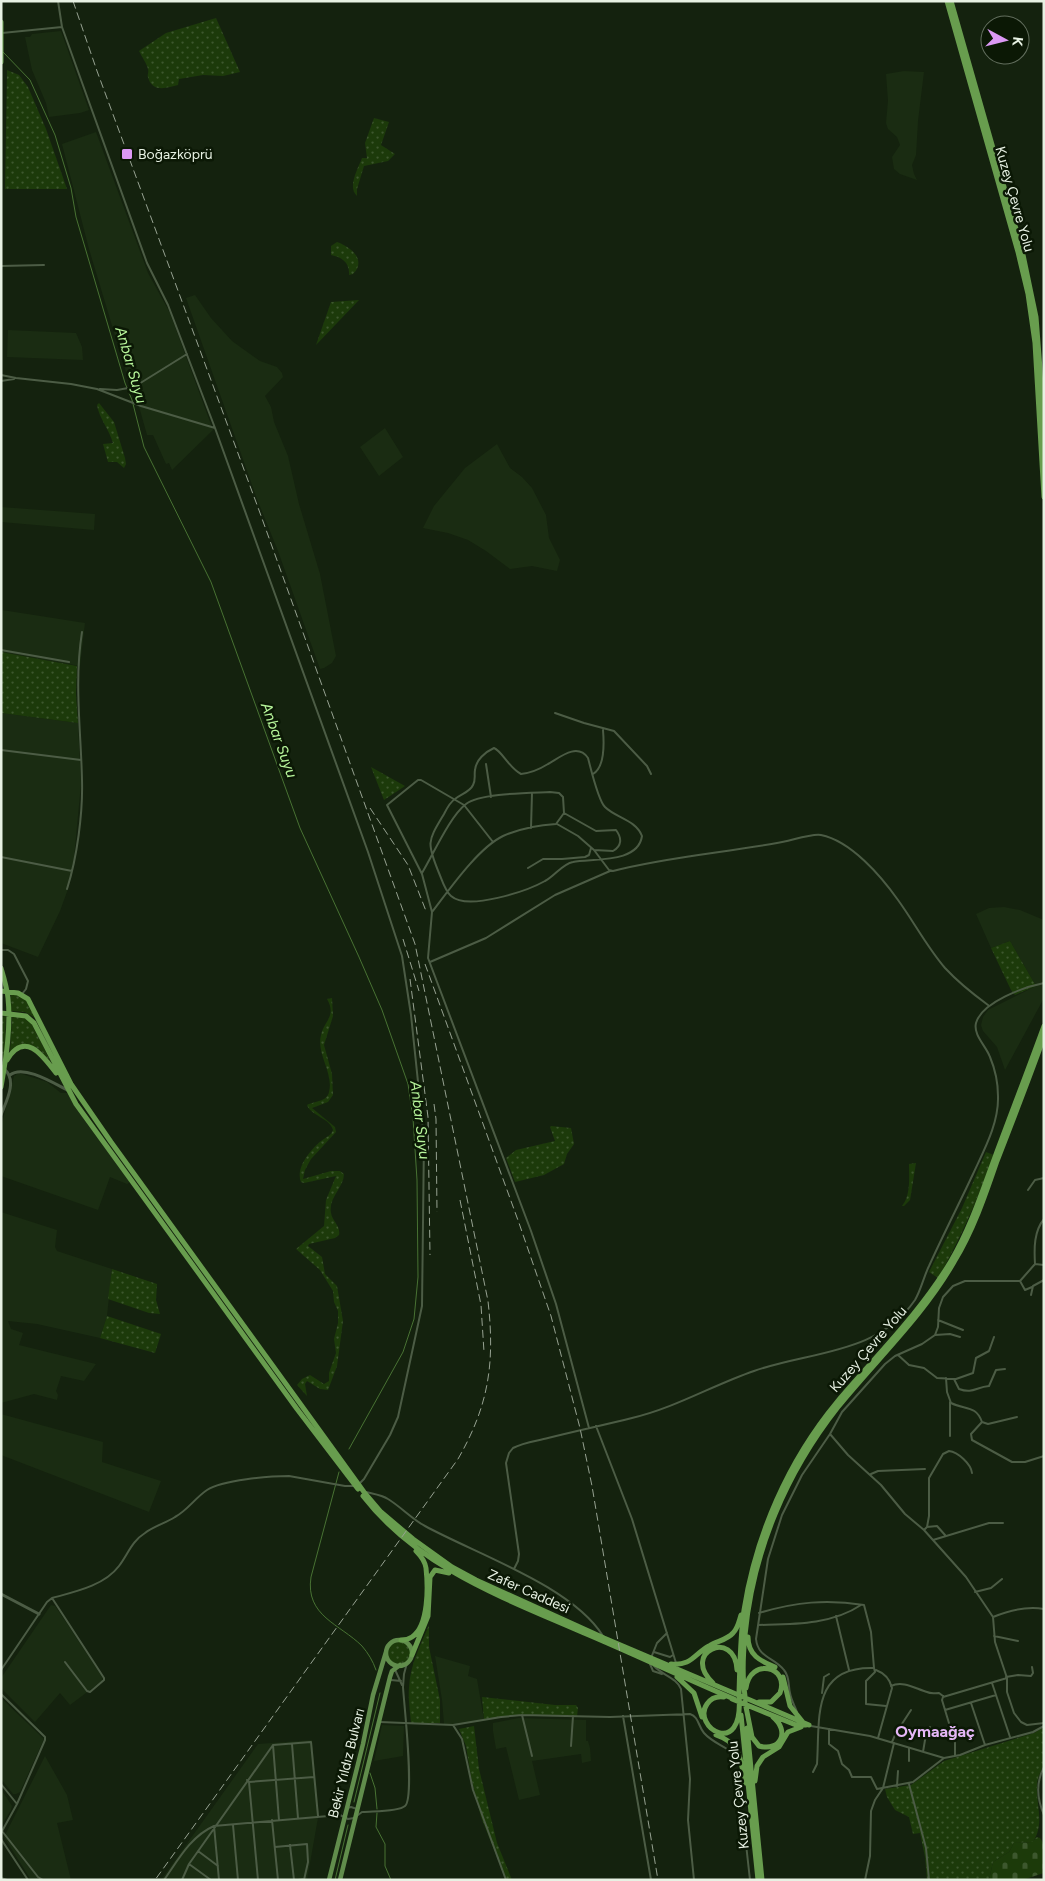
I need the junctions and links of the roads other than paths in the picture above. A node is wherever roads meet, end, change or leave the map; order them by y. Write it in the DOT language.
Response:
graph roads {
  1 [pos="58,1"];
  2 [pos="946,1"];
  3 [pos="951,1"];
  4 [pos="1,22"];
  5 [pos="62,27"];
  6 [pos="2,33"];
  7 [pos="2,48"];
  8 [pos="1,61"];
  9 [pos="44,265"];
  10 [pos="1,266"];
  11 [pos="187,354"];
  12 [pos="1,374"];
  13 [pos="16,378"];
  14 [pos="1,381"];
  15 [pos="98,389"];
  16 [pos="215,428"];
  17 [pos="1044,442"];
  18 [pos="1044,497"];
  19 [pos="82,632"];
  20 [pos="1,650"];
  21 [pos="69,662"];
  22 [pos="555,713"];
  23 [pos="603,729"];
  24 [pos="1,750"];
  25 [pos="82,760"];
  26 [pos="486,764"];
  27 [pos="593,774"];
  28 [pos="652,774"];
  29 [pos="532,793"];
  30 [pos="492,796"];
  31 [pos="455,799"];
  32 [pos="464,805"];
  33 [pos="564,813"];
  34 [pos="556,824"];
  35 [pos="531,828"];
  36 [pos="493,842"];
  37 [pos="591,848"];
  38 [pos="594,850"];
  39 [pos="1,857"];
  40 [pos="432,857"];
  41 [pos="602,860"];
  42 [pos="528,868"];
  43 [pos="610,871"];
  44 [pos="73,872"];
  45 [pos="422,874"];
  46 [pos="67,889"];
  47 [pos="448,892"];
  48 [pos="432,912"];
  49 [pos="1,950"];
  50 [pos="430,962"];
  51 [pos="1,968"];
  52 [pos="3,975"];
  53 [pos="1044,983"];
  54 [pos="4,991"];
  55 [pos="20,993"];
  56 [pos="989,1006"];
  57 [pos="1,1013"];
  58 [pos="8,1013"];
  59 [pos="1044,1026"];
  60 [pos="1044,1037"];
  61 [pos="5,1066"];
  62 [pos="10,1075"];
  63 [pos="67,1086"];
  64 [pos="1,1087"];
  65 [pos="70,1092"];
  66 [pos="1,1115"];
  67 [pos="1044,1178"];
  68 [pos="1028,1190"];
  69 [pos="1044,1218"];
  70 [pos="1035,1264"];
  71 [pos="1044,1265"];
  72 [pos="1044,1280"];
  73 [pos="1020,1281"];
  74 [pos="1033,1286"];
  75 [pos="1032,1295"];
  76 [pos="938,1320"];
  77 [pos="963,1330"];
  78 [pos="934,1335"];
  79 [pos="960,1337"];
  80 [pos="994,1337"];
  81 [pos="898,1355"];
  82 [pos="1005,1369"];
  83 [pos="946,1378"];
  84 [pos="954,1379"];
  85 [pos="950,1402"];
  86 [pos="1017,1417"];
  87 [pos="982,1422"];
  88 [pos="596,1426"];
  89 [pos="589,1428"];
  90 [pos="830,1434"];
  91 [pos="950,1436"];
  92 [pos="1044,1456"];
  93 [pos="337,1458"];
  94 [pos="925,1469"];
  95 [pos="972,1473"];
  96 [pos="870,1475"];
  97 [pos="357,1485"];
  98 [pos="364,1492"];
  99 [pos="1003,1523"];
  100 [pos="927,1527"];
  101 [pos="924,1530"];
  102 [pos="946,1536"];
  103 [pos="932,1540"];
  104 [pos="412,1544"];
  105 [pos="755,1559"];
  106 [pos="514,1569"];
  107 [pos="1002,1579"];
  108 [pos="471,1582"];
  109 [pos="753,1586"];
  110 [pos="975,1592"];
  111 [pos="3,1595"];
  112 [pos="52,1598"];
  113 [pos="1,1601"];
  114 [pos="861,1605"];
  115 [pos="1044,1609"];
  116 [pos="759,1613"];
  117 [pos="39,1614"];
  118 [pos="836,1616"];
  119 [pos="993,1617"];
  120 [pos="758,1625"];
  121 [pos="667,1633"];
  122 [pos="994,1636"];
  123 [pos="604,1638"];
  124 [pos="401,1640"];
  125 [pos="1018,1641"];
  126 [pos="386,1652"];
  127 [pos="673,1655"];
  128 [pos="412,1656"];
  129 [pos="652,1659"];
  130 [pos="65,1662"];
  131 [pos="407,1662"];
  132 [pos="662,1662"];
  133 [pos="676,1664"];
  134 [pos="397,1667"];
  135 [pos="1032,1667"];
  136 [pos="875,1669"];
  137 [pos="1,1670"];
  138 [pos="850,1671"];
  139 [pos="664,1672"];
  140 [pos="829,1674"];
  141 [pos="1007,1678"];
  142 [pos="389,1681"];
  143 [pos="401,1681"];
  144 [pos="992,1683"];
  145 [pos="716,1685"];
  146 [pos="891,1686"];
  147 [pos="403,1687"];
  148 [pos="1,1694"];
  149 [pos="736,1695"];
  150 [pos="996,1695"];
  151 [pos="822,1697"];
  152 [pos="943,1697"];
  153 [pos="747,1698"];
  154 [pos="971,1703"];
  155 [pos="886,1706"];
  156 [pos="743,1708"];
  157 [pos="912,1710"];
  158 [pos="945,1710"];
  159 [pos="764,1712"];
  160 [pos="683,1714"];
  161 [pos="522,1715"];
  162 [pos="573,1716"];
  163 [pos="623,1716"];
  164 [pos="800,1719"];
  165 [pos="378,1722"];
  166 [pos="406,1724"];
  167 [pos="809,1725"];
  168 [pos="1044,1725"];
  169 [pos="453,1726"];
  170 [pos="819,1727"];
  171 [pos="930,1727"];
  172 [pos="829,1730"];
  173 [pos="878,1738"];
  174 [pos="1010,1738"];
  175 [pos="893,1743"];
  176 [pos="292,1744"];
  177 [pos="985,1745"];
  178 [pos="273,1746"];
  179 [pos="571,1746"];
  180 [pos="909,1748"];
  181 [pos="727,1749"];
  182 [pos="923,1752"];
  183 [pos="532,1756"];
  184 [pos="955,1756"];
  185 [pos="944,1758"];
  186 [pos="909,1761"];
  187 [pos="1044,1767"];
  188 [pos="898,1771"];
  189 [pos="813,1772"];
  190 [pos="314,1777"];
  191 [pos="295,1778"];
  192 [pos="276,1780"];
  193 [pos="248,1781"];
  194 [pos="1,1784"];
  195 [pos="909,1784"];
  196 [pos="897,1786"];
  197 [pos="883,1788"];
  198 [pos="17,1804"];
  199 [pos="752,1804"];
  200 [pos="346,1809"];
  201 [pos="357,1809"];
  202 [pos="362,1812"];
  203 [pos="1044,1815"];
  204 [pos="318,1816"];
  205 [pos="342,1816"];
  206 [pos="298,1818"];
  207 [pos="355,1818"];
  208 [pos="272,1820"];
  209 [pos="279,1820"];
  210 [pos="253,1822"];
  211 [pos="233,1824"];
  212 [pos="214,1826"];
  213 [pos="2,1832"];
  214 [pos="745,1836"];
  215 [pos="1,1839"];
  216 [pos="290,1845"];
  217 [pos="275,1847"];
  218 [pos="198,1851"];
  219 [pos="189,1864"];
  220 [pos="218,1866"];
  221 [pos="1,1878"];
  222 [pos="183,1879"];
  223 [pos="7,1880"];
  224 [pos="28,1880"];
  225 [pos="43,1880"];
  226 [pos="164,1880"];
  227 [pos="211,1880"];
  228 [pos="219,1880"];
  229 [pos="238,1880"];
  230 [pos="258,1880"];
  231 [pos="278,1880"];
  232 [pos="294,1880"];
  233 [pos="298,1880"];
  234 [pos="304,1880"];
  235 [pos="330,1880"];
  236 [pos="340,1880"];
  237 [pos="506,1880"];
  238 [pos="651,1880"];
  239 [pos="694,1880"];
  240 [pos="750,1880"];
  241 [pos="760,1880"];
  242 [pos="865,1880"];
  243 [pos="929,1880"];
  1 -- 5 [label="street"];
  2 -- 18 [label="highway, Kuzey Çevre Yolu"];
  3 -- 17 [label="highway, Kuzey Çevre Yolu"];
  4 -- 6 [label="highway"];
  5 -- 6 [label="street"];
  5 -- 11 [label="street"];
  6 -- 7 [label="highway"];
  7 -- 8 [label="highway"];
  9 -- 10 [label="street"];
  11 -- 15 [label="street"];
  11 -- 16 [label="street"];
  12 -- 13 [label="street"];
  13 -- 14 [label="street"];
  13 -- 15 [label="street"];
  15 -- 16 [label="street"];
  16 -- 97 [label="street"];
  19 -- 25 [label="street"];
  20 -- 21 [label="street"];
  22 -- 23 [label="street"];
  23 -- 27 [label="street"];
  23 -- 28 [label="street"];
  24 -- 25 [label="street"];
  25 -- 44 [label="street"];
  26 -- 30 [label="street"];
  27 -- 31 [label="street"];
  27 -- 41 [label="street"];
  29 -- 30 [label="street"];
  29 -- 33 [label="street"];
  29 -- 35 [label="street"];
  30 -- 32 [label="street"];
  31 -- 32 [label="street"];
  31 -- 40 [label="street"];
  31 -- 45 [label="street"];
  32 -- 36 [label="street"];
  32 -- 40 [label="street"];
  33 -- 34 [label="street"];
  33 -- 38 [label="street"];
  34 -- 35 [label="street"];
  34 -- 37 [label="street"];
  35 -- 36 [label="street"];
  36 -- 47 [label="street"];
  37 -- 38 [label="street"];
  37 -- 42 [label="street"];
  38 -- 41 [label="street"];
  39 -- 44 [label="street"];
  40 -- 45 [label="street"];
  40 -- 47 [label="street"];
  41 -- 43 [label="street"];
  41 -- 47 [label="street"];
  43 -- 50 [label="street"];
  43 -- 56 [label="street"];
  44 -- 46 [label="street"];
  45 -- 48 [label="street"];
  47 -- 48 [label="street"];
  48 -- 50 [label="street"];
  49 -- 55 [label="street"];
  50 -- 89 [label="street"];
  51 -- 52 [label="highway"];
  52 -- 54 [label="highway"];
  52 -- 55 [label="highway"];
  53 -- 56 [label="street"];
  54 -- 55 [label="highway"];
  54 -- 58 [label="highway"];
  55 -- 93 [label="highway"];
  56 -- 88 [label="street"];
  57 -- 58 [label="highway"];
  58 -- 61 [label="highway"];
  58 -- 63 [label="highway"];
  59 -- 105 [label="highway, Kuzey Çevre Yolu"];
  60 -- 109 [label="highway, Kuzey Çevre Yolu"];
  61 -- 62 [label="street"];
  61 -- 63 [label="highway"];
  61 -- 64 [label="highway"];
  62 -- 65 [label="street"];
  62 -- 66 [label="street"];
  63 -- 65 [label="highway"];
  65 -- 93 [label="highway"];
  67 -- 68 [label="street"];
  69 -- 70 [label="street"];
  70 -- 71 [label="street"];
  70 -- 73 [label="street"];
  72 -- 74 [label="street"];
  73 -- 74 [label="street"];
  73 -- 76 [label="street"];
  74 -- 75 [label="street"];
  76 -- 77 [label="street"];
  76 -- 78 [label="street"];
  78 -- 79 [label="street"];
  78 -- 81 [label="street"];
  80 -- 84 [label="street"];
  81 -- 83 [label="street"];
  81 -- 90 [label="street"];
  82 -- 84 [label="street"];
  83 -- 84 [label="street"];
  83 -- 85 [label="street"];
  85 -- 87 [label="street"];
  85 -- 91 [label="street"];
  86 -- 87 [label="street"];
  87 -- 92 [label="street"];
  88 -- 89 [label="street"];
  88 -- 121 [label="street"];
  89 -- 106 [label="street"];
  90 -- 96 [label="street"];
  90 -- 116 [label="street"];
  93 -- 97 [label="highway, Zafer Caddesi"];
  94 -- 96 [label="street"];
  95 -- 100 [label="street"];
  96 -- 101 [label="street"];
  97 -- 98 [label="highway, Zafer Caddesi"];
  97 -- 104 [label="highway, Zafer Caddesi"];
  97 -- 112 [label="street"];
  98 -- 106 [label="street"];
  98 -- 123 [label="highway, Zafer Caddesi"];
  99 -- 102 [label="street"];
  100 -- 101 [label="street"];
  100 -- 102 [label="street"];
  101 -- 103 [label="street"];
  102 -- 103 [label="street"];
  103 -- 110 [label="street"];
  104 -- 108 [label="highway, Zafer Caddesi"];
  104 -- 124 [label="highway"];
  105 -- 133 [label="highway"];
  105 -- 149 [label="highway, Kuzey Çevre Yolu"];
  106 -- 123 [label="street"];
  107 -- 110 [label="street"];
  108 -- 128 [label="highway"];
  108 -- 129 [label="highway, Zafer Caddesi"];
  109 -- 153 [label="highway, Kuzey Çevre Yolu"];
  109 -- 164 [label="highway"];
  110 -- 119 [label="street"];
  111 -- 113 [label="street"];
  111 -- 117 [label="street"];
  112 -- 117 [label="street"];
  112 -- 130 [label="street"];
  114 -- 116 [label="street"];
  114 -- 118 [label="street"];
  114 -- 136 [label="street"];
  115 -- 119 [label="street"];
  116 -- 120 [label="street"];
  117 -- 137 [label="street"];
  118 -- 120 [label="street"];
  118 -- 138 [label="street"];
  119 -- 122 [label="street"];
  120 -- 164 [label="street"];
  121 -- 127 [label="street"];
  121 -- 129 [label="street"];
  122 -- 125 [label="street"];
  122 -- 141 [label="street"];
  123 -- 129 [label="highway, Zafer Caddesi"];
  124 -- 126 [label="main road"];
  124 -- 128 [label="main road"];
  126 -- 134 [label="main road"];
  126 -- 200 [label="main road, Bekir Yıldız Bulvarı"];
  127 -- 129 [label="street"];
  127 -- 133 [label="street"];
  128 -- 131 [label="main road"];
  129 -- 132 [label="highway, Zafer Caddesi"];
  129 -- 139 [label="highway, Zafer Caddesi"];
  131 -- 134 [label="main road"];
  131 -- 147 [label="street"];
  132 -- 133 [label="highway"];
  132 -- 145 [label="highway, Zafer Caddesi"];
  134 -- 142 [label="main road, Bekir Yıldız Bulvarı"];
  134 -- 143 [label="street"];
  135 -- 141 [label="street"];
  136 -- 138 [label="street"];
  136 -- 146 [label="street"];
  136 -- 155 [label="street"];
  138 -- 151 [label="street"];
  139 -- 149 [label="highway, Zafer Caddesi"];
  139 -- 160 [label="street"];
  139 -- 199 [label="highway"];
  140 -- 151 [label="street"];
  141 -- 144 [label="street"];
  141 -- 168 [label="street"];
  142 -- 143 [label="street"];
  142 -- 165 [label="main road, Bekir Yıldız Bulvarı"];
  143 -- 147 [label="street"];
  144 -- 150 [label="street"];
  144 -- 152 [label="street"];
  145 -- 149 [label="highway, Zafer Caddesi"];
  145 -- 149 [label="highway"];
  146 -- 152 [label="street"];
  146 -- 155 [label="street"];
  147 -- 166 [label="street"];
  148 -- 198 [label="street"];
  149 -- 153 [label="highway"];
  149 -- 156 [label="highway"];
  149 -- 156 [label="highway"];
  149 -- 159 [label="highway"];
  150 -- 154 [label="street"];
  150 -- 174 [label="street"];
  151 -- 170 [label="street"];
  152 -- 158 [label="street"];
  153 -- 153 [label="highway"];
  153 -- 156 [label="highway, Kuzey Çevre Yolu"];
  153 -- 167 [label="highway"];
  154 -- 158 [label="street"];
  154 -- 177 [label="street"];
  155 -- 173 [label="street"];
  156 -- 159 [label="highway"];
  156 -- 199 [label="highway, Kuzey Çevre Yolu"];
  157 -- 175 [label="street"];
  158 -- 184 [label="street"];
  159 -- 167 [label="highway"];
  160 -- 163 [label="street"];
  160 -- 181 [label="street"];
  160 -- 239 [label="street"];
  161 -- 162 [label="street"];
  161 -- 169 [label="street"];
  161 -- 183 [label="street"];
  162 -- 163 [label="street"];
  162 -- 179 [label="street"];
  163 -- 238 [label="street"];
  164 -- 167 [label="highway"];
  165 -- 166 [label="street"];
  165 -- 201 [label="main road, Bekir Yıldız Bulvarı"];
  166 -- 169 [label="street"];
  166 -- 202 [label="street"];
  167 -- 170 [label="street"];
  167 -- 199 [label="highway"];
  168 -- 174 [label="street"];
  169 -- 237 [label="street"];
  170 -- 172 [label="street"];
  170 -- 189 [label="street"];
  171 -- 182 [label="street"];
  172 -- 173 [label="street"];
  172 -- 197 [label="street"];
  173 -- 175 [label="street"];
  174 -- 177 [label="street"];
  175 -- 180 [label="street"];
  175 -- 197 [label="street"];
  176 -- 178 [label="street"];
  176 -- 190 [label="street"];
  176 -- 191 [label="street"];
  177 -- 184 [label="street"];
  178 -- 192 [label="street"];
  178 -- 193 [label="street"];
  180 -- 182 [label="street"];
  180 -- 186 [label="street"];
  182 -- 185 [label="street"];
  184 -- 185 [label="street"];
  185 -- 195 [label="street"];
  187 -- 203 [label="street"];
  188 -- 196 [label="street"];
  190 -- 191 [label="street"];
  190 -- 204 [label="street"];
  191 -- 192 [label="street"];
  191 -- 206 [label="street"];
  192 -- 193 [label="street"];
  192 -- 209 [label="street"];
  193 -- 210 [label="street"];
  193 -- 212 [label="street"];
  194 -- 198 [label="street"];
  195 -- 196 [label="street"];
  195 -- 243 [label="street"];
  196 -- 197 [label="street"];
  197 -- 242 [label="street"];
  198 -- 213 [label="street"];
  199 -- 241 [label="highway, Kuzey Çevre Yolu"];
  200 -- 201 [label="street"];
  200 -- 205 [label="main road, Bekir Yıldız Bulvarı"];
  201 -- 202 [label="street"];
  201 -- 207 [label="main road, Bekir Yıldız Bulvarı"];
  202 -- 207 [label="street"];
  204 -- 205 [label="street"];
  204 -- 206 [label="street"];
  205 -- 207 [label="street"];
  205 -- 235 [label="main road, Bekir Yıldız Bulvarı"];
  206 -- 209 [label="street"];
  207 -- 236 [label="main road, Bekir Yıldız Bulvarı"];
  208 -- 209 [label="street"];
  208 -- 210 [label="street"];
  208 -- 217 [label="street"];
  210 -- 211 [label="street"];
  210 -- 230 [label="street"];
  211 -- 212 [label="street"];
  211 -- 229 [label="street"];
  212 -- 218 [label="street"];
  212 -- 220 [label="street"];
  212 -- 226 [label="street"];
  213 -- 225 [label="street"];
  214 -- 240 [label="street"];
  215 -- 224 [label="street"];
  216 -- 217 [label="street"];
  216 -- 232 [label="street"];
  216 -- 234 [label="street"];
  217 -- 231 [label="street"];
  218 -- 219 [label="street"];
  218 -- 220 [label="street"];
  219 -- 222 [label="street"];
  219 -- 227 [label="street"];
  220 -- 228 [label="street"];
  221 -- 223 [label="street"];
  233 -- 234 [label="street"];
}
